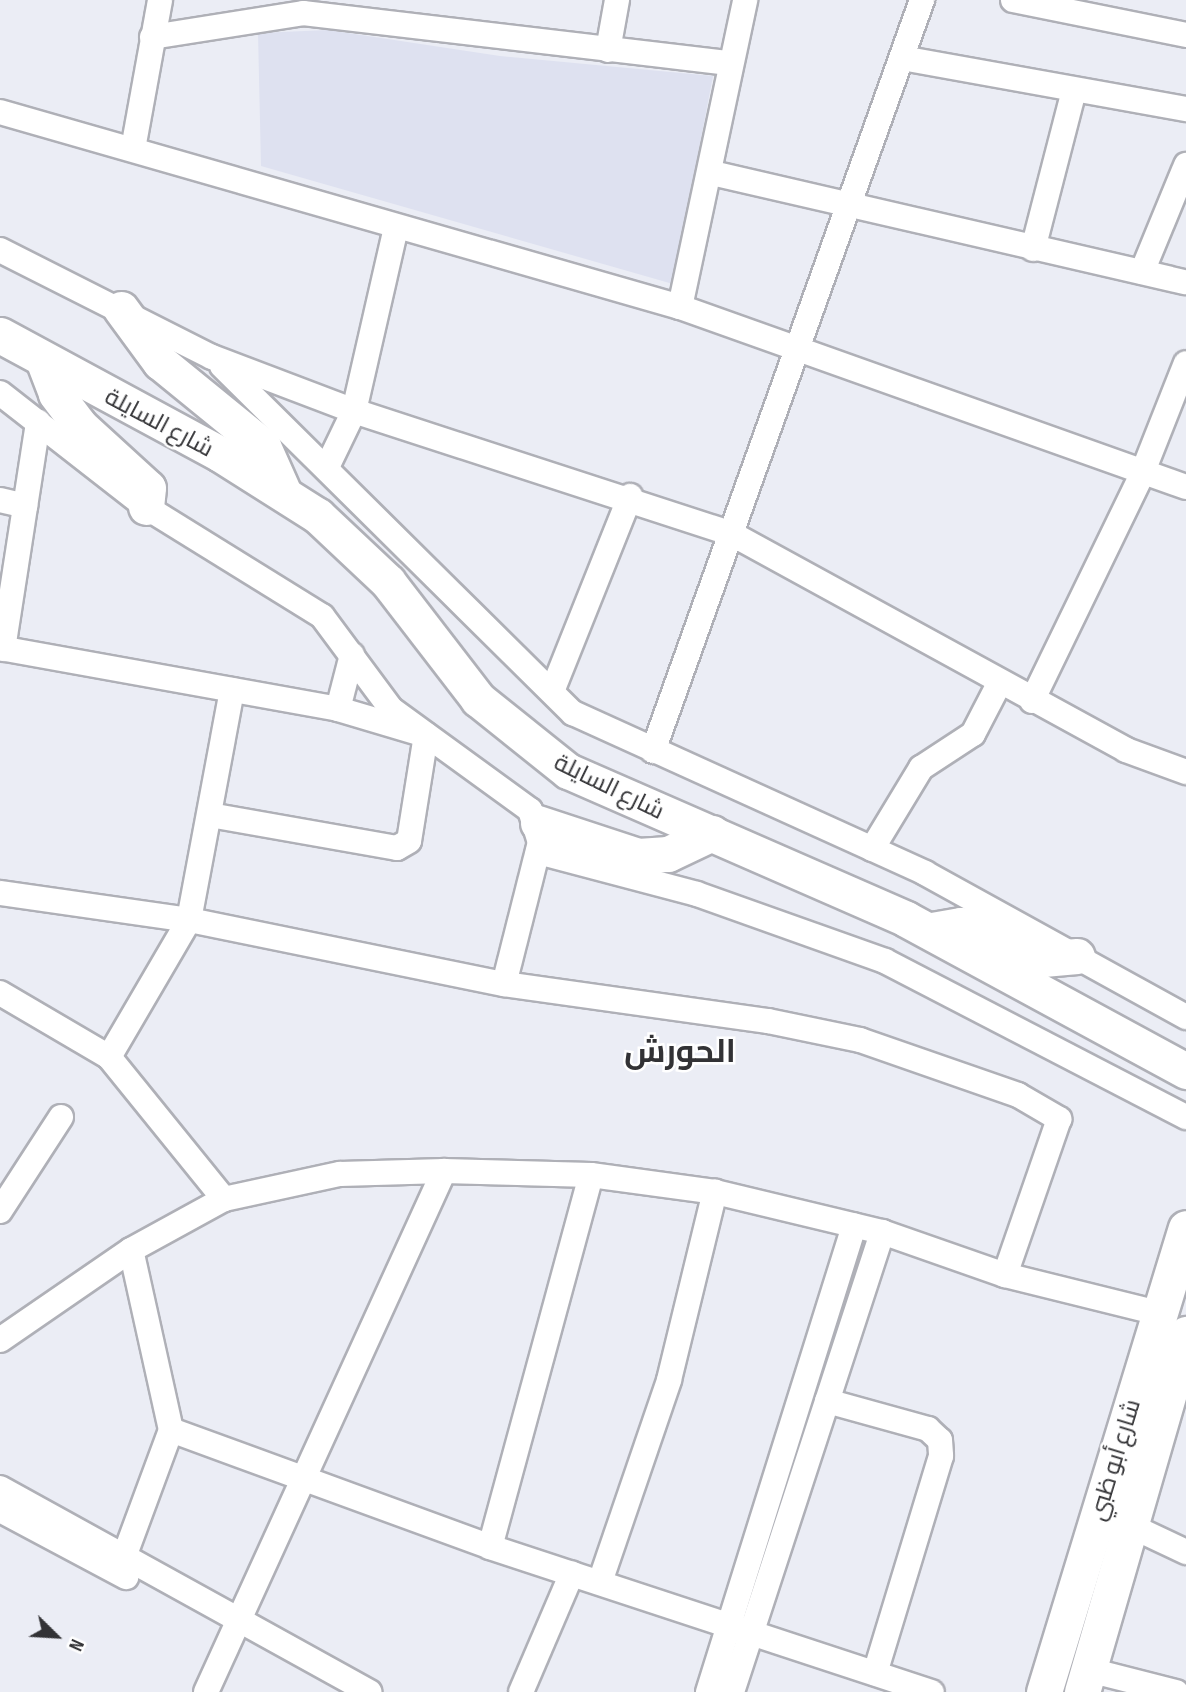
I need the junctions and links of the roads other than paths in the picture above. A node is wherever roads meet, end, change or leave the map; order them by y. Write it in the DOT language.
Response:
graph roads {
  1 [pos="160,0"];
  2 [pos="617,0"];
  3 [pos="745,0"];
  4 [pos="922,0"];
  5 [pos="1013,0"];
  6 [pos="305,6"];
  7 [pos="1186,35"];
  8 [pos="152,37"];
  9 [pos="608,50"];
  10 [pos="902,58"];
  11 [pos="729,63"];
  12 [pos="1074,91"];
  13 [pos="1186,109"];
  14 [pos="0,112"];
  15 [pos="133,149"];
  16 [pos="1186,165"];
  17 [pos="712,173"];
  18 [pos="852,205"];
  19 [pos="396,228"];
  20 [pos="1033,249"];
  21 [pos="0,250"];
  22 [pos="1142,272"];
  23 [pos="1186,282"];
  24 [pos="680,307"];
  25 [pos="121,309"];
  26 [pos="0,335"];
  27 [pos="802,347"];
  28 [pos="212,357"];
  29 [pos="44,362"];
  30 [pos="1186,363"];
  31 [pos="0,393"];
  32 [pos="354,411"];
  33 [pos="38,422"];
  34 [pos="328,465"];
  35 [pos="1142,474"];
  36 [pos="1186,487"];
  37 [pos="283,491"];
  38 [pos="630,496"];
  39 [pos="0,500"];
  40 [pos="25,506"];
  41 [pos="146,507"];
  42 [pos="732,534"];
  43 [pos="1,649"];
  44 [pos="352,655"];
  45 [pos="1000,682"];
  46 [pos="553,689"];
  47 [pos="232,690"];
  48 [pos="1031,701"];
  49 [pos="338,709"];
  50 [pos="426,736"];
  51 [pos="653,751"];
  52 [pos="1186,772"];
  53 [pos="210,815"];
  54 [pos="712,833"];
  55 [pos="538,837"];
  56 [pos="872,849"];
  57 [pos="0,893"];
  58 [pos="189,920"];
  59 [pos="928,931"];
  60 [pos="1077,956"];
  61 [pos="504,984"];
  62 [pos="0,993"];
  63 [pos="1186,1017"];
  64 [pos="109,1057"];
  65 [pos="1186,1071"];
  66 [pos="61,1117"];
  67 [pos="1186,1117"];
  68 [pos="444,1171"];
  69 [pos="591,1175"];
  70 [pos="715,1192"];
  71 [pos="224,1199"];
  72 [pos="0,1212"];
  73 [pos="853,1225"];
  74 [pos="1186,1228"];
  75 [pos="882,1232"];
  76 [pos="131,1250"];
  77 [pos="1004,1275"];
  78 [pos="1177,1320"];
  79 [pos="0,1340"];
  80 [pos="827,1401"];
  81 [pos="171,1430"];
  82 [pos="305,1481"];
  83 [pos="0,1488"];
  84 [pos="0,1510"];
  85 [pos="1132,1526"];
  86 [pos="490,1547"];
  87 [pos="1186,1552"];
  88 [pos="124,1557"];
  89 [pos="572,1573"];
  90 [pos="600,1581"];
  91 [pos="237,1627"];
  92 [pos="740,1632"];
  93 [pos="875,1674"];
  94 [pos="1086,1681"];
  95 [pos="1186,1688"];
  96 [pos="206,1692"];
  97 [pos="335,1692"];
  98 [pos="369,1692"];
  99 [pos="521,1692"];
  100 [pos="708,1692"];
  101 [pos="732,1692"];
  102 [pos="932,1692"];
  103 [pos="1044,1692"];
  104 [pos="1176,1692"];
  105 [pos="1182,1692"];
  1 -- 8 [label="street"];
  2 -- 9 [label="street"];
  3 -- 11 [label="street"];
  4 -- 10 [label="street"];
  5 -- 7 [label="street"];
  6 -- 8 [label="street"];
  6 -- 9 [label="street"];
  8 -- 15 [label="street"];
  9 -- 11 [label="street"];
  10 -- 12 [label="street"];
  10 -- 18 [label="street"];
  11 -- 17 [label="street"];
  12 -- 13 [label="street"];
  12 -- 20 [label="street"];
  14 -- 15 [label="street"];
  15 -- 19 [label="street"];
  16 -- 22 [label="street"];
  17 -- 18 [label="street"];
  17 -- 24 [label="street"];
  18 -- 20 [label="street"];
  18 -- 27 [label="street"];
  19 -- 24 [label="street"];
  19 -- 32 [label="street"];
  20 -- 22 [label="street"];
  21 -- 25 [label="street"];
  22 -- 23 [label="street"];
  24 -- 27 [label="street"];
  25 -- 28 [label="street"];
  25 -- 37 [label="main road"];
  26 -- 29 [label="main road, شارع السايلة"];
  27 -- 35 [label="street"];
  27 -- 42 [label="street"];
  28 -- 32 [label="street"];
  28 -- 34 [label="street"];
  29 -- 37 [label="main road, شارع السايلة"];
  29 -- 41 [label="main road"];
  30 -- 35 [label="street"];
  31 -- 33 [label="street"];
  32 -- 34 [label="street"];
  32 -- 38 [label="street"];
  33 -- 40 [label="street"];
  33 -- 41 [label="street"];
  34 -- 46 [label="street"];
  35 -- 36 [label="street"];
  35 -- 48 [label="street"];
  37 -- 54 [label="main road, شارع السايلة"];
  38 -- 42 [label="street"];
  38 -- 46 [label="street"];
  39 -- 40 [label="street"];
  40 -- 43 [label="street"];
  41 -- 44 [label="street"];
  42 -- 45 [label="street"];
  42 -- 51 [label="street"];
  43 -- 47 [label="street"];
  44 -- 49 [label="street"];
  44 -- 50 [label="street"];
  45 -- 48 [label="street"];
  45 -- 56 [label="street"];
  46 -- 51 [label="street"];
  47 -- 49 [label="street"];
  47 -- 53 [label="street"];
  48 -- 52 [label="street"];
  49 -- 50 [label="street"];
  50 -- 53 [label="street"];
  50 -- 55 [label="street"];
  51 -- 56 [label="street"];
  53 -- 58 [label="street"];
  54 -- 55 [label="main road"];
  54 -- 59 [label="main road, شارع السايلة"];
  55 -- 61 [label="street"];
  55 -- 67 [label="street"];
  56 -- 60 [label="street"];
  57 -- 58 [label="street"];
  58 -- 61 [label="street"];
  58 -- 64 [label="street"];
  59 -- 60 [label="main road"];
  59 -- 65 [label="main road, شارع السايلة"];
  60 -- 63 [label="street"];
  61 -- 77 [label="street"];
  62 -- 64 [label="street"];
  64 -- 71 [label="street"];
  66 -- 72 [label="street"];
  68 -- 69 [label="street"];
  68 -- 71 [label="street"];
  68 -- 82 [label="street"];
  69 -- 70 [label="street"];
  69 -- 86 [label="street"];
  70 -- 73 [label="street"];
  70 -- 90 [label="street"];
  71 -- 76 [label="street"];
  73 -- 75 [label="street"];
  73 -- 92 [label="street"];
  74 -- 78 [label="main road, شارع أبو ظبي"];
  75 -- 77 [label="street"];
  75 -- 80 [label="street"];
  76 -- 79 [label="street"];
  76 -- 81 [label="street"];
  77 -- 78 [label="street"];
  78 -- 85 [label="main road, شارع أبو ظبي"];
  78 -- 103 [label="main road, شارع أبو ظبي"];
  80 -- 92 [label="street"];
  80 -- 93 [label="street"];
  81 -- 82 [label="street"];
  81 -- 88 [label="street"];
  82 -- 86 [label="street"];
  82 -- 91 [label="street"];
  83 -- 88 [label="street"];
  84 -- 91 [label="street"];
  85 -- 87 [label="street"];
  85 -- 94 [label="main road, شارع أبو ظبي"];
  86 -- 89 [label="street"];
  88 -- 91 [label="street"];
  89 -- 90 [label="street"];
  89 -- 99 [label="street"];
  90 -- 92 [label="street"];
  91 -- 96 [label="street"];
  91 -- 97 [label="street"];
  91 -- 98 [label="street"];
  92 -- 93 [label="street"];
  92 -- 100 [label="street"];
  92 -- 101 [label="street"];
  93 -- 102 [label="street"];
  94 -- 104 [label="street"];
  95 -- 105 [label="street"];
}
